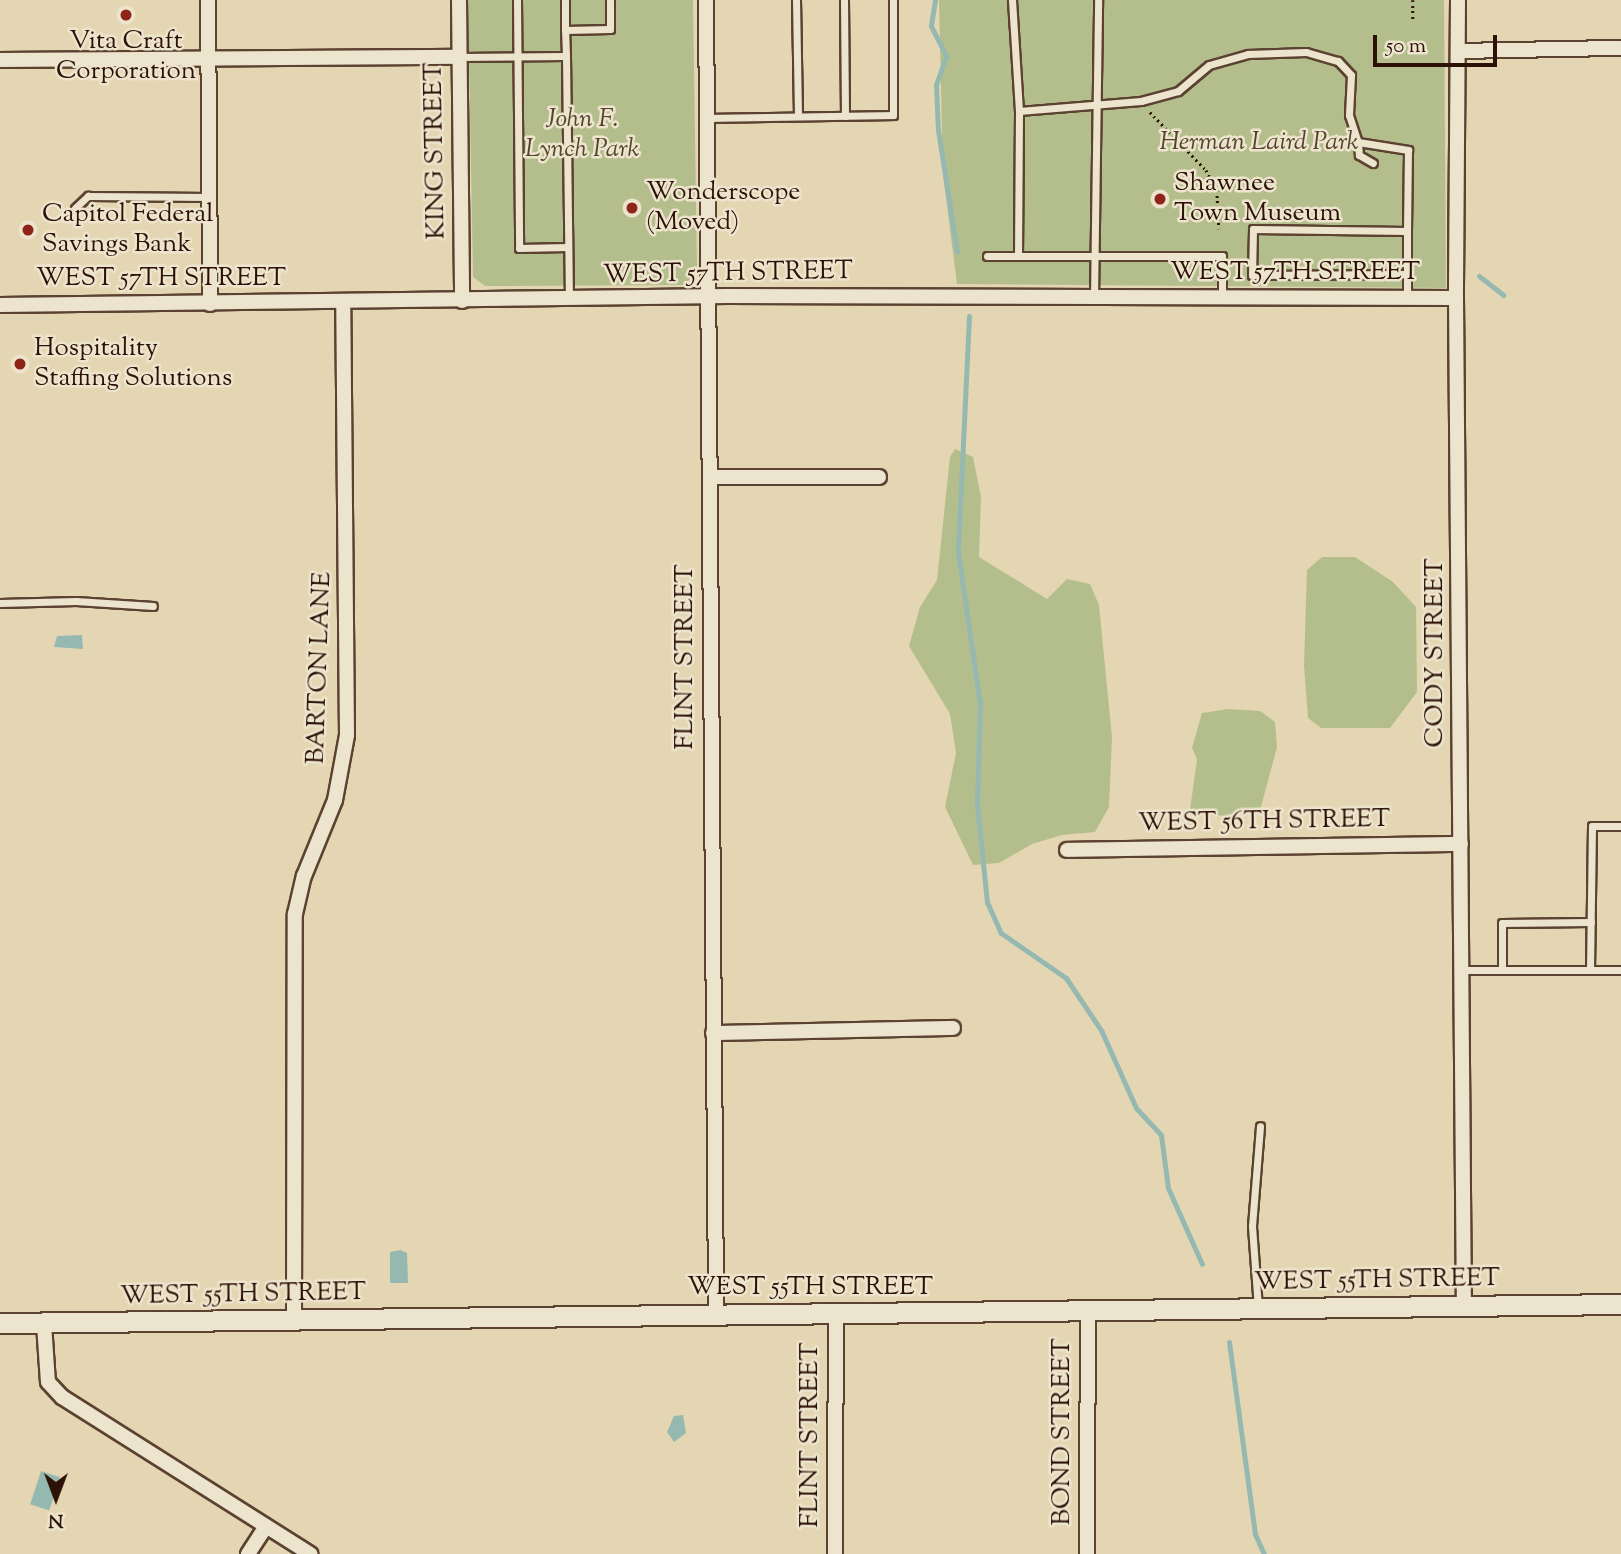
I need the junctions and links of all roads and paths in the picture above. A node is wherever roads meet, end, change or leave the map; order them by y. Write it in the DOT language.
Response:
graph roads {
  1 [pos="208,0"];
  2 [pos="459,0"];
  3 [pos="517,0"];
  4 [pos="565,0"];
  5 [pos="610,0"];
  6 [pos="706,0"];
  7 [pos="796,0"];
  8 [pos="844,0"];
  9 [pos="893,0"];
  10 [pos="1012,0"];
  11 [pos="1098,0"];
  12 [pos="1413,0"];
  13 [pos="1458,0"];
  14 [pos="1413,21"];
  15 [pos="565,30"];
  16 [pos="1621,48"];
  17 [pos="1458,51"];
  18 [pos="518,56"];
  19 [pos="566,56"];
  20 [pos="459,57"];
  21 [pos="209,58"];
  22 [pos="0,60"];
  23 [pos="1141,100"];
  24 [pos="1097,107"];
  25 [pos="1019,111"];
  26 [pos="845,116"];
  27 [pos="798,117"];
  28 [pos="708,118"];
  29 [pos="1358,142"];
  30 [pos="1373,163"];
  31 [pos="210,197"];
  32 [pos="75,208"];
  33 [pos="1219,229"];
  34 [pos="1407,231"];
  35 [pos="568,247"];
  36 [pos="987,256"];
  37 [pos="1018,256"];
  38 [pos="1093,256"];
  39 [pos="1407,274"];
  40 [pos="1094,297"];
  41 [pos="1222,297"];
  42 [pos="1407,298"];
  43 [pos="1456,298"];
  44 [pos="569,300"];
  45 [pos="709,300"];
  46 [pos="462,301"];
  47 [pos="343,302"];
  48 [pos="210,304"];
  49 [pos="0,305"];
  50 [pos="710,477"];
  51 [pos="879,477"];
  52 [pos="0,603"];
  53 [pos="153,606"];
  54 [pos="1621,826"];
  55 [pos="1461,844"];
  56 [pos="1067,850"];
  57 [pos="1591,922"];
  58 [pos="1462,970"];
  59 [pos="1502,970"];
  60 [pos="1590,970"];
  61 [pos="1621,970"];
  62 [pos="953,1028"];
  63 [pos="713,1033"];
  64 [pos="1260,1126"];
  65 [pos="1621,1304"];
  66 [pos="1464,1306"];
  67 [pos="1258,1309"];
  68 [pos="1088,1311"];
  69 [pos="716,1315"];
  70 [pos="836,1315"];
  71 [pos="294,1321"];
  72 [pos="0,1323"];
  73 [pos="44,1324"];
  74 [pos="266,1526"];
  75 [pos="248,1554"];
  76 [pos="310,1554"];
  77 [pos="835,1554"];
  78 [pos="1087,1554"];
  1 -- 21 [label="street"];
  2 -- 20 [label="street, KING STREET"];
  3 -- 18 [label="lane"];
  4 -- 15 [label="lane"];
  5 -- 15 [label="lane"];
  6 -- 28 [label="street, FLINT STREET"];
  7 -- 27 [label="lane"];
  8 -- 26 [label="lane"];
  9 -- 26 [label="lane"];
  10 -- 25 [label="lane"];
  11 -- 24 [label="lane"];
  12 -- 14 [label="path"];
  13 -- 17 [label="street, CODY STREET"];
  15 -- 19 [label="lane"];
  16 -- 17 [label="street"];
  17 -- 43 [label="street, CODY STREET"];
  18 -- 19 [label="lane"];
  18 -- 20 [label="lane"];
  18 -- 35 [label="lane"];
  19 -- 35 [label="lane"];
  20 -- 21 [label="street"];
  20 -- 46 [label="street, KING STREET"];
  21 -- 22 [label="street"];
  21 -- 31 [label="street"];
  23 -- 24 [label="lane"];
  23 -- 29 [label="lane"];
  23 -- 33 [label="path"];
  24 -- 25 [label="lane"];
  24 -- 38 [label="lane"];
  25 -- 37 [label="lane"];
  26 -- 27 [label="lane"];
  27 -- 28 [label="lane"];
  28 -- 45 [label="street, FLINT STREET"];
  29 -- 30 [label="lane"];
  29 -- 34 [label="lane"];
  31 -- 32 [label="lane"];
  31 -- 48 [label="street"];
  34 -- 39 [label="lane"];
  34 -- 39 [label="lane"];
  35 -- 44 [label="lane"];
  36 -- 37 [label="lane"];
  37 -- 38 [label="lane"];
  38 -- 40 [label="lane"];
  38 -- 41 [label="lane"];
  39 -- 42 [label="lane"];
  40 -- 41 [label="street, WEST 57TH STREET"];
  40 -- 45 [label="street, WEST 57TH STREET"];
  41 -- 42 [label="street, WEST 57TH STREET"];
  42 -- 43 [label="street, WEST 57TH STREET"];
  43 -- 55 [label="street, CODY STREET"];
  44 -- 45 [label="street, WEST 57TH STREET"];
  44 -- 46 [label="street, WEST 57TH STREET"];
  45 -- 50 [label="street, FLINT STREET"];
  46 -- 47 [label="street, WEST 57TH STREET"];
  47 -- 48 [label="street, WEST 57TH STREET"];
  47 -- 71 [label="street, BARTON LANE"];
  48 -- 49 [label="street, WEST 57TH STREET"];
  50 -- 51 [label="street"];
  50 -- 63 [label="street, FLINT STREET"];
  52 -- 53 [label="lane"];
  54 -- 57 [label="lane"];
  55 -- 56 [label="street, WEST 56TH STREET"];
  55 -- 58 [label="street, CODY STREET"];
  57 -- 59 [label="lane"];
  57 -- 60 [label="lane"];
  58 -- 59 [label="lane"];
  58 -- 66 [label="street, CODY STREET"];
  59 -- 60 [label="lane"];
  60 -- 61 [label="lane"];
  62 -- 63 [label="street"];
  63 -- 69 [label="street, FLINT STREET"];
  64 -- 67 [label="lane"];
  65 -- 66 [label="street, WEST 55TH STREET"];
  66 -- 67 [label="street, WEST 55TH STREET"];
  67 -- 68 [label="street, WEST 55TH STREET"];
  68 -- 70 [label="street, WEST 55TH STREET"];
  68 -- 78 [label="street, BOND STREET"];
  69 -- 70 [label="street, WEST 55TH STREET"];
  69 -- 71 [label="street, WEST 55TH STREET"];
  70 -- 77 [label="street, FLINT STREET"];
  71 -- 73 [label="street, WEST 55TH STREET"];
  72 -- 73 [label="street, WEST 55TH STREET"];
  73 -- 74 [label="street"];
  74 -- 75 [label="street"];
  74 -- 76 [label="street"];
}
